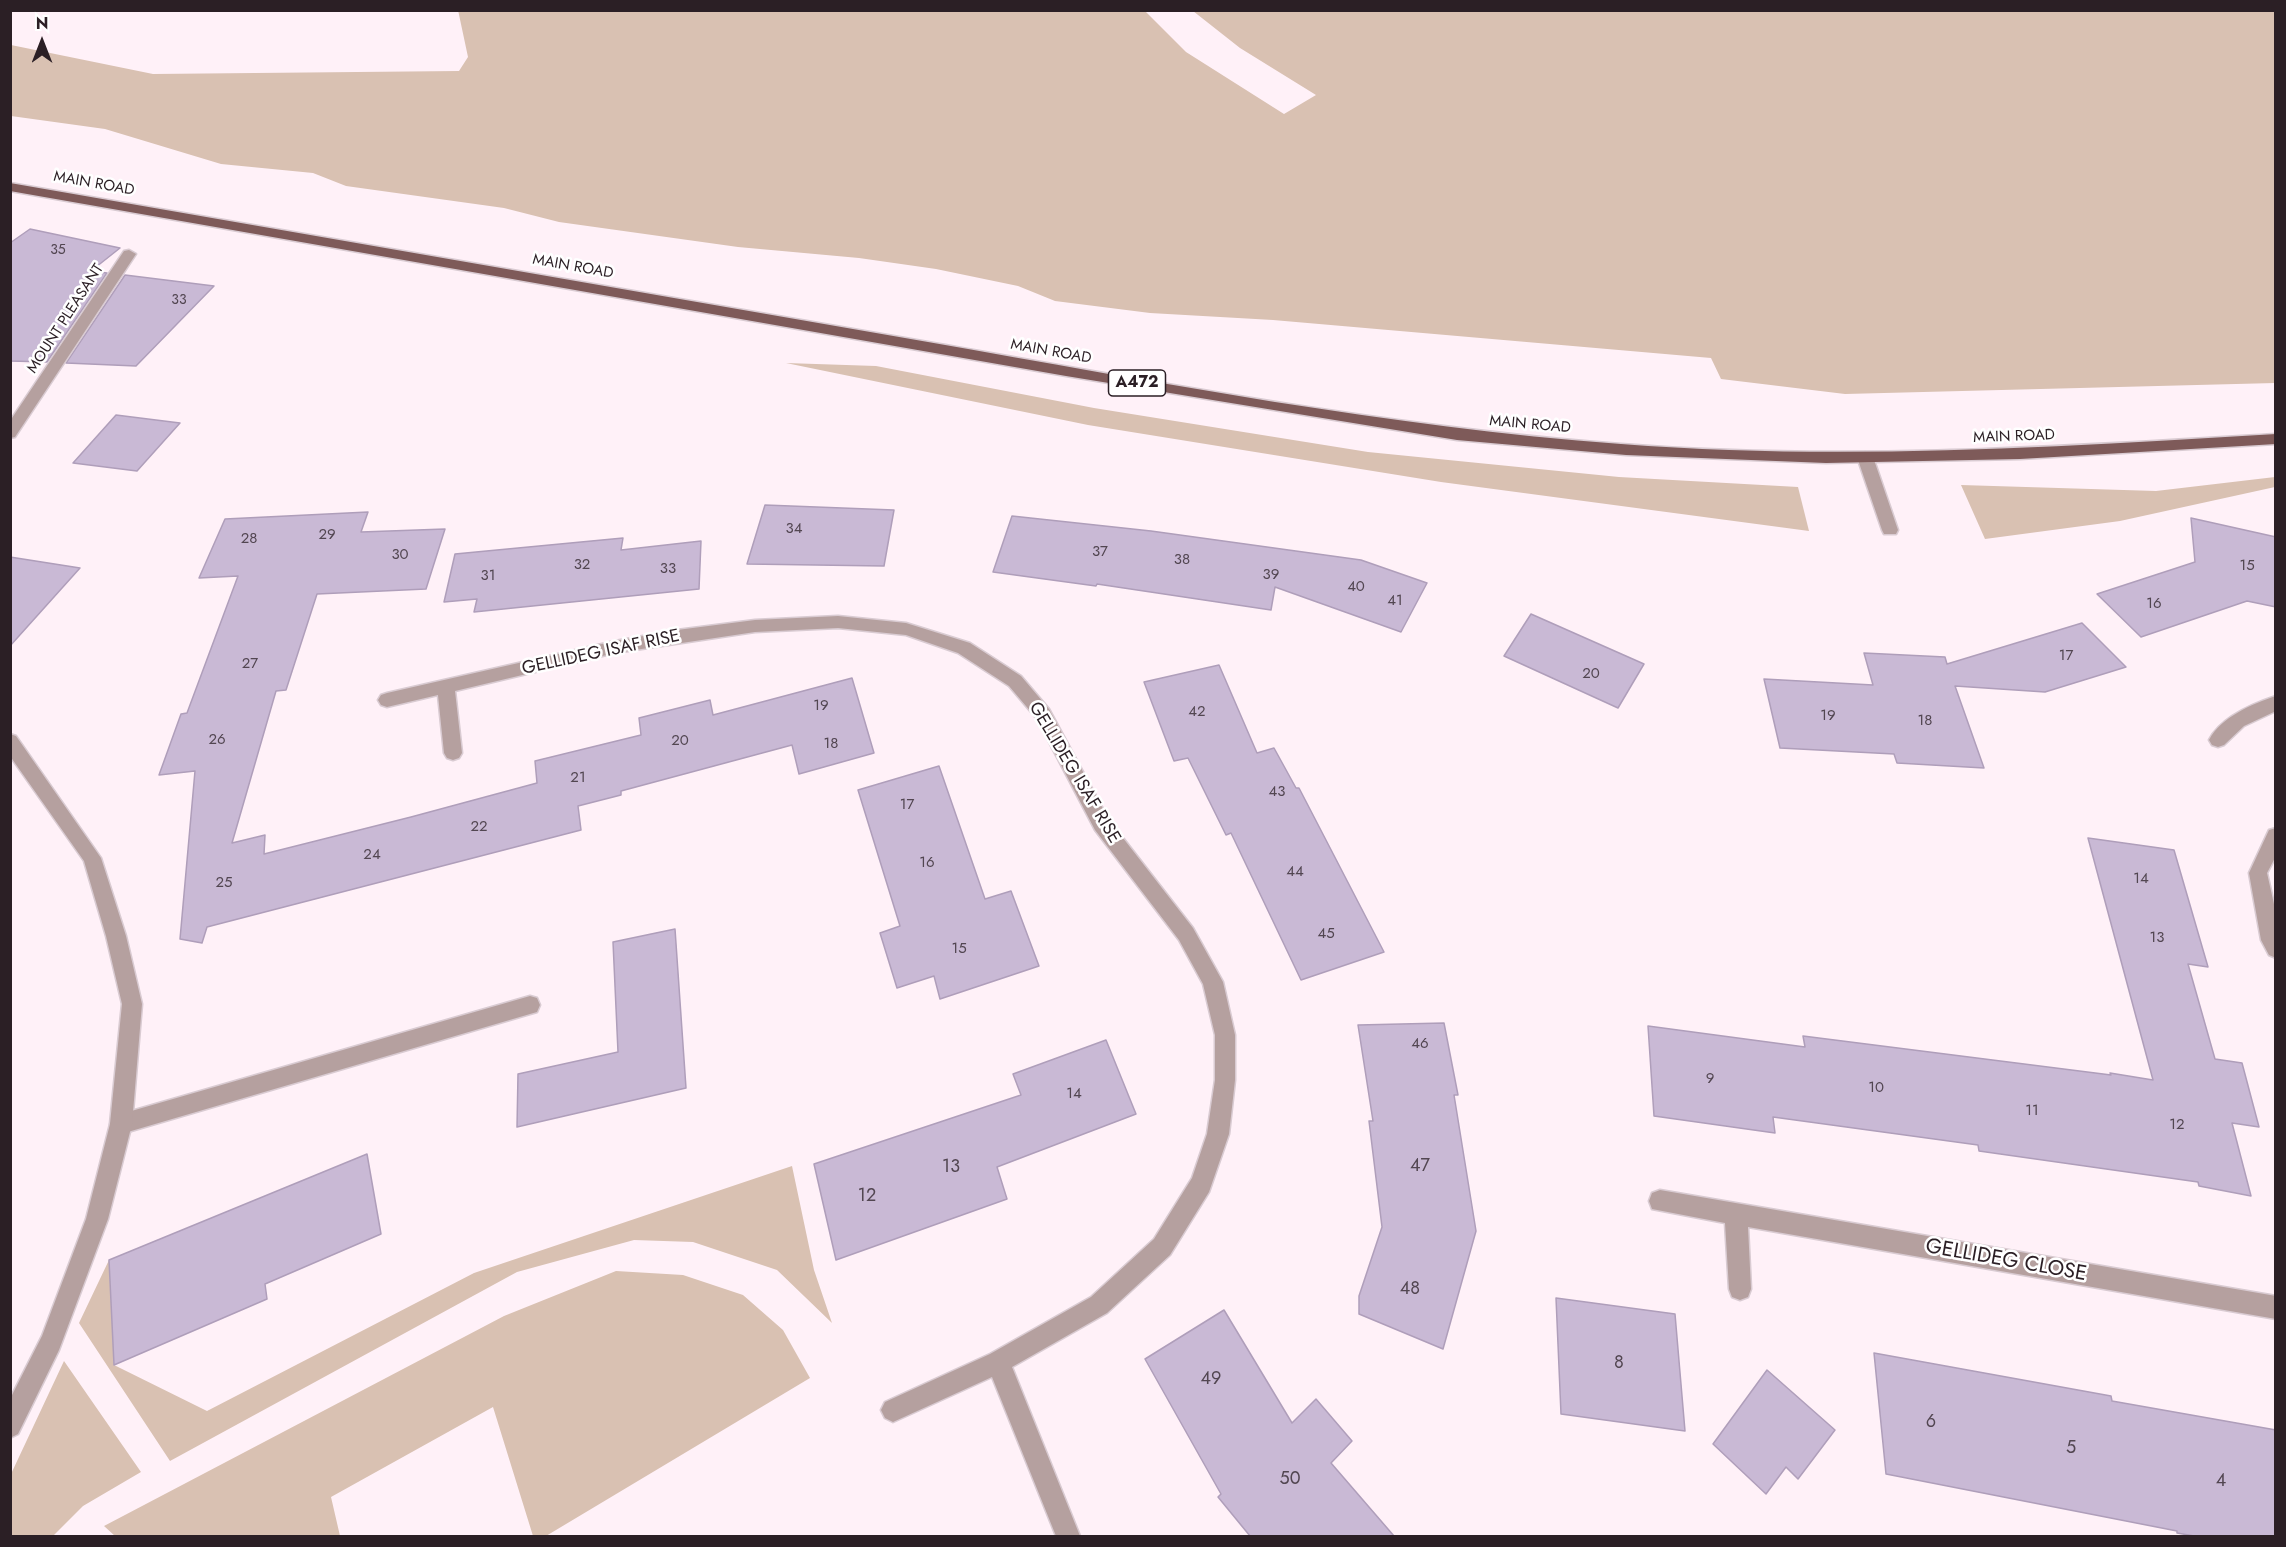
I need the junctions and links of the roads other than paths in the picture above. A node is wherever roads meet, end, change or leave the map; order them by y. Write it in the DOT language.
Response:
graph roads {
  1 [pos="10,187"];
  2 [pos="129,254"];
  3 [pos="10,433"];
  4 [pos="2276,439"];
  5 [pos="1865,457"];
  6 [pos="1890,530"];
  7 [pos="446,688"];
  8 [pos="387,700"];
  9 [pos="2276,703"];
  10 [pos="2217,740"];
  11 [pos="10,741"];
  12 [pos="453,753"];
  13 [pos="2276,836"];
  14 [pos="2276,949"];
  15 [pos="530,1005"];
  16 [pos="121,1124"];
  17 [pos="1660,1202"];
  18 [pos="1736,1215"];
  19 [pos="1740,1289"];
  20 [pos="2276,1308"];
  21 [pos="998,1362"];
  22 [pos="893,1410"];
  23 [pos="10,1426"];
  24 [pos="1068,1536"];
  1 -- 5 [label="main road, MAIN ROAD / A472"];
  2 -- 3 [label="street, MOUNT PLEASANT"];
  4 -- 5 [label="main road, MAIN ROAD / A472"];
  5 -- 6 [label="street"];
  7 -- 8 [label="street, GELLIDEG ISAF RISE"];
  7 -- 12 [label="street"];
  7 -- 21 [label="street, GELLIDEG ISAF RISE"];
  9 -- 10 [label="street"];
  11 -- 16 [label="street"];
  13 -- 14 [label="street"];
  15 -- 16 [label="street"];
  16 -- 23 [label="street"];
  17 -- 18 [label="street, GELLIDEG CLOSE"];
  18 -- 19 [label="street"];
  18 -- 20 [label="street, GELLIDEG CLOSE"];
  21 -- 22 [label="street, GELLIDEG ISAF RISE"];
  21 -- 24 [label="street"];
}
